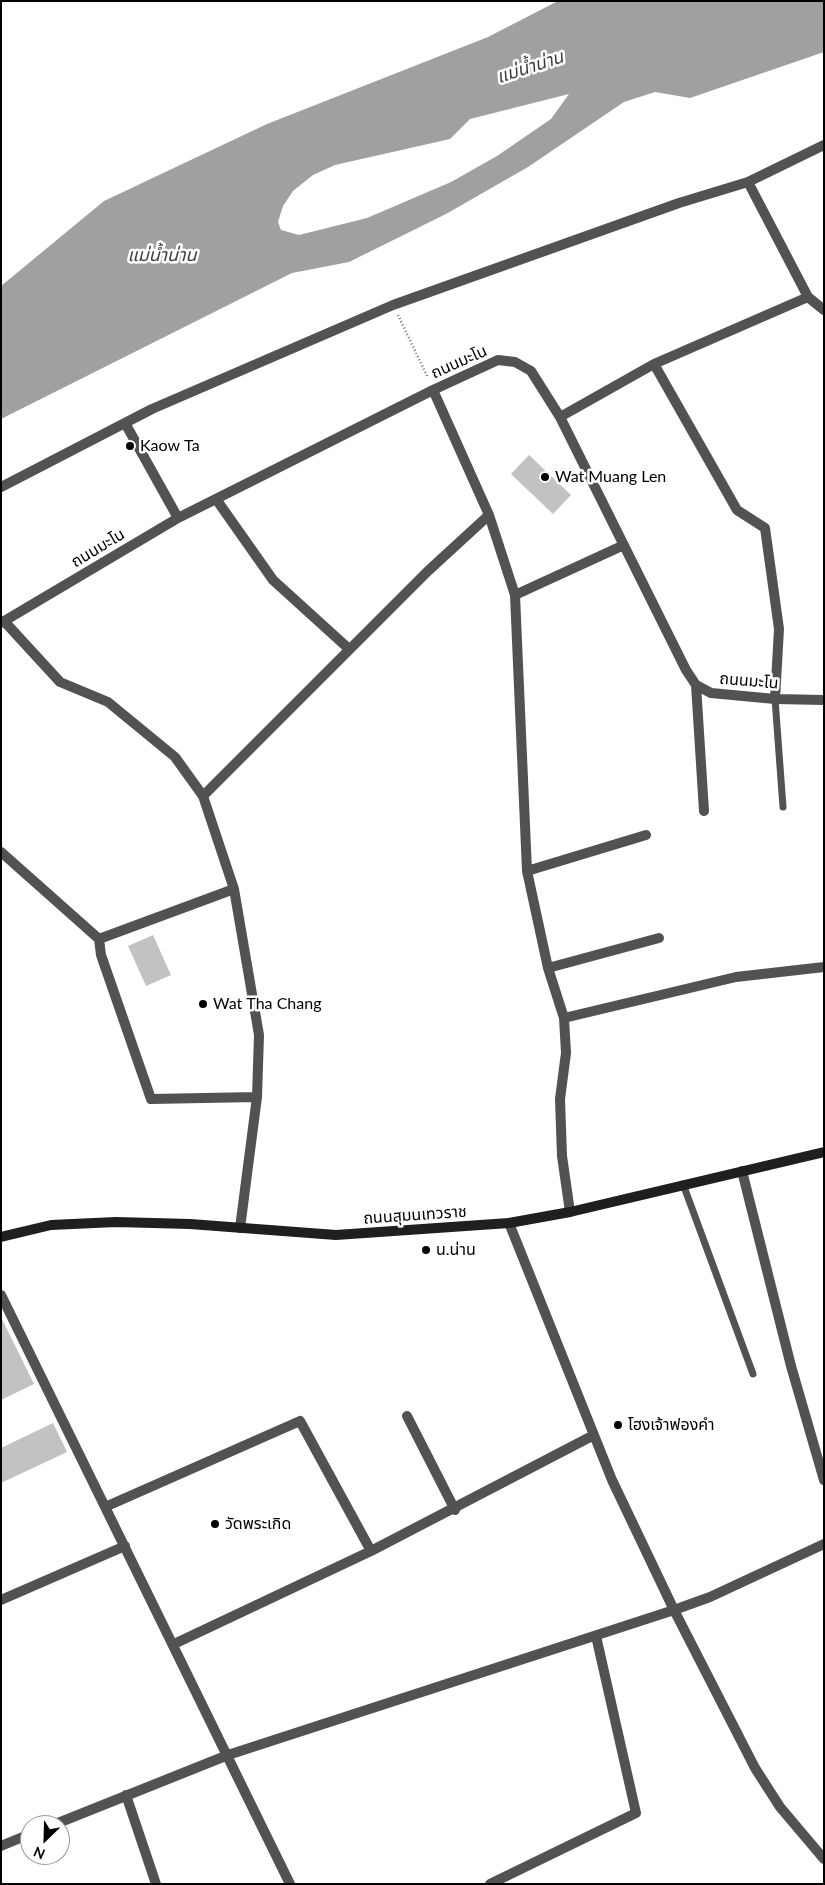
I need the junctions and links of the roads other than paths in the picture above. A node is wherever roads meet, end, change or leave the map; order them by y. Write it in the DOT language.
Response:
graph roads {
  1 [pos="824,145"];
  2 [pos="748,182"];
  3 [pos="808,296"];
  4 [pos="824,310"];
  5 [pos="654,364"];
  6 [pos="433,390"];
  7 [pos="560,417"];
  8 [pos="125,423"];
  9 [pos="1,487"];
  10 [pos="216,499"];
  11 [pos="489,515"];
  12 [pos="178,518"];
  13 [pos="624,545"];
  14 [pos="515,595"];
  15 [pos="3,622"];
  16 [pos="349,649"];
  17 [pos="696,686"];
  18 [pos="775,699"];
  19 [pos="824,700"];
  20 [pos="203,796"];
  21 [pos="784,808"];
  22 [pos="704,811"];
  23 [pos="646,835"];
  24 [pos="1,852"];
  25 [pos="527,871"];
  26 [pos="234,890"];
  27 [pos="659,938"];
  28 [pos="99,939"];
  29 [pos="824,967"];
  30 [pos="548,968"];
  31 [pos="564,1018"];
  32 [pos="257,1097"];
  33 [pos="824,1152"];
  34 [pos="742,1171"];
  35 [pos="683,1184"];
  36 [pos="570,1212"];
  37 [pos="509,1223"];
  38 [pos="240,1228"];
  39 [pos="1,1237"];
  40 [pos="1,1295"];
  41 [pos="752,1374"];
  42 [pos="407,1416"];
  43 [pos="594,1435"];
  44 [pos="824,1480"];
  45 [pos="105,1506"];
  46 [pos="455,1510"];
  47 [pos="824,1544"];
  48 [pos="125,1546"];
  49 [pos="371,1551"];
  50 [pos="1,1600"];
  51 [pos="674,1610"];
  52 [pos="596,1636"];
  53 [pos="174,1644"];
  54 [pos="228,1755"];
  55 [pos="126,1795"];
  56 [pos="70,1818"];
  57 [pos="20,1838"];
  58 [pos="1,1846"];
  59 [pos="824,1859"];
  60 [pos="156,1884"];
  61 [pos="290,1884"];
  62 [pos="490,1884"];
  1 -- 2 [label="street"];
  2 -- 3 [label="street"];
  2 -- 8 [label="street"];
  3 -- 4 [label="street"];
  3 -- 5 [label="street"];
  5 -- 7 [label="street"];
  5 -- 18 [label="street"];
  6 -- 7 [label="street, ถนนมะโน"];
  6 -- 10 [label="street, ถนนมะโน"];
  6 -- 11 [label="street"];
  7 -- 13 [label="street, ถนนมะโน"];
  8 -- 9 [label="street"];
  8 -- 12 [label="street"];
  10 -- 12 [label="street, ถนนมะโน"];
  10 -- 16 [label="street"];
  11 -- 14 [label="street"];
  11 -- 16 [label="street"];
  12 -- 15 [label="street, ถนนมะโน"];
  13 -- 14 [label="street"];
  13 -- 17 [label="street, ถนนมะโน"];
  14 -- 25 [label="street"];
  15 -- 20 [label="street"];
  16 -- 20 [label="street"];
  17 -- 18 [label="street, ถนนมะโน"];
  17 -- 22 [label="street"];
  18 -- 19 [label="street, ถนนมะโน"];
  18 -- 21 [label="lane"];
  20 -- 26 [label="street"];
  23 -- 25 [label="street"];
  24 -- 28 [label="street"];
  25 -- 30 [label="street"];
  26 -- 28 [label="street"];
  26 -- 32 [label="street"];
  27 -- 30 [label="street"];
  28 -- 32 [label="street"];
  29 -- 31 [label="street"];
  30 -- 31 [label="street"];
  31 -- 36 [label="street"];
  32 -- 38 [label="street"];
  33 -- 34 [label="street, ถนนสุมนเทวราช"];
  34 -- 35 [label="street, ถนนสุมนเทวราช"];
  34 -- 44 [label="street"];
  35 -- 36 [label="street, ถนนสุมนเทวราช"];
  35 -- 41 [label="lane"];
  36 -- 37 [label="street, ถนนสุมนเทวราช"];
  37 -- 38 [label="street, ถนนสุมนเทวราช"];
  37 -- 43 [label="street"];
  38 -- 39 [label="street, ถนนสุมนเทวราช"];
  40 -- 45 [label="street"];
  42 -- 46 [label="street"];
  43 -- 46 [label="street"];
  43 -- 51 [label="street"];
  45 -- 48 [label="street"];
  45 -- 49 [label="street"];
  46 -- 49 [label="street"];
  47 -- 51 [label="street"];
  48 -- 50 [label="street"];
  48 -- 53 [label="street"];
  49 -- 53 [label="street"];
  51 -- 52 [label="street"];
  51 -- 59 [label="street"];
  52 -- 54 [label="street"];
  52 -- 62 [label="street"];
  53 -- 54 [label="street"];
  54 -- 55 [label="street"];
  54 -- 61 [label="street"];
  55 -- 56 [label="street"];
  55 -- 60 [label="street"];
  57 -- 58 [label="street"];
}
